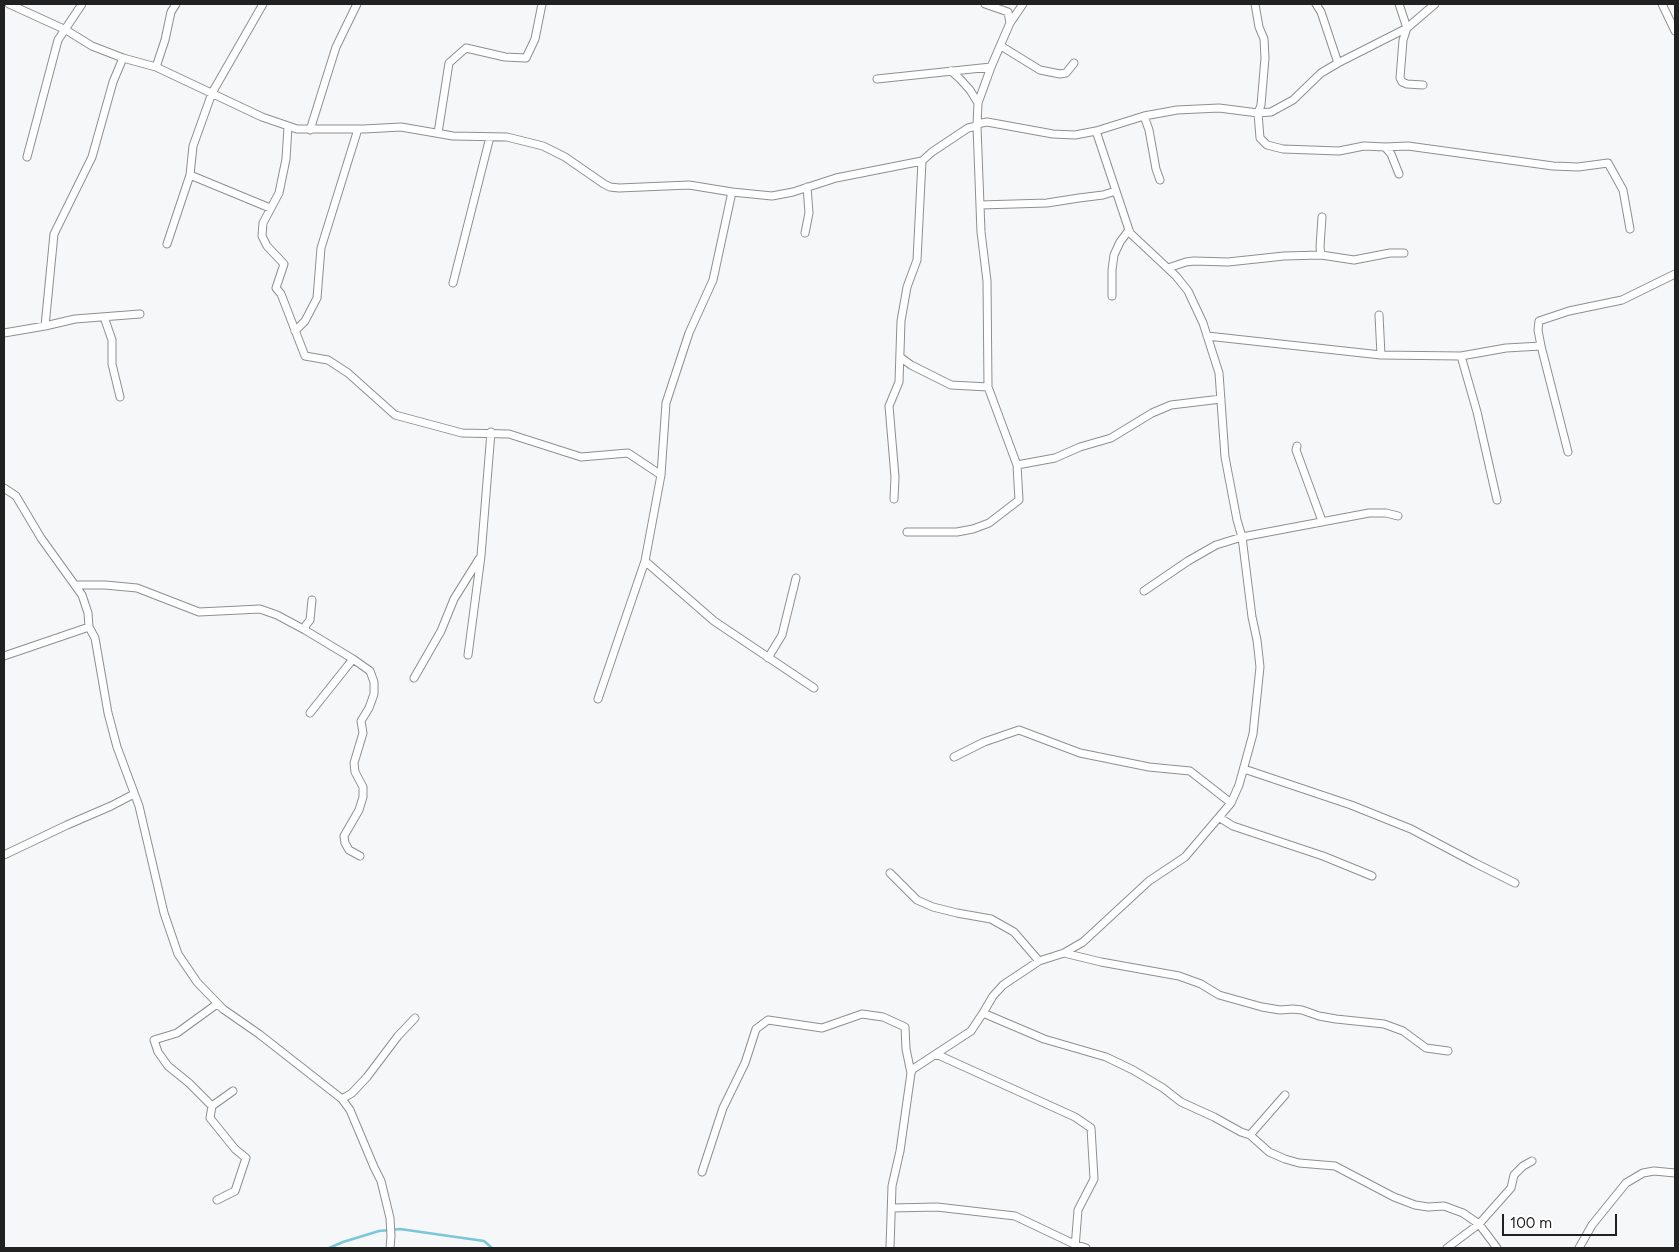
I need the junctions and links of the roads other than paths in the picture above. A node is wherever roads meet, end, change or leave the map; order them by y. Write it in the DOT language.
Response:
graph roads {
  1 [pos="9,4"];
  2 [pos="82,4"];
  3 [pos="176,4"];
  4 [pos="263,4"];
  5 [pos="357,4"];
  6 [pos="542,4"];
  7 [pos="986,4"];
  8 [pos="999,4"];
  9 [pos="1023,4"];
  10 [pos="1255,4"];
  11 [pos="1316,4"];
  12 [pos="1399,4"];
  13 [pos="1435,4"];
  14 [pos="1662,4"];
  15 [pos="1008,12"];
  16 [pos="1010,23"];
  17 [pos="1407,28"];
  18 [pos="66,30"];
  19 [pos="1675,31"];
  20 [pos="1001,46"];
  21 [pos="123,58"];
  22 [pos="1074,63"];
  23 [pos="1338,63"];
  24 [pos="991,67"];
  25 [pos="156,68"];
  26 [pos="951,72"];
  27 [pos="877,79"];
  28 [pos="1423,85"];
  29 [pos="212,93"];
  30 [pos="978,103"];
  31 [pos="1258,113"];
  32 [pos="1144,116"];
  33 [pos="977,125"];
  34 [pos="288,127"];
  35 [pos="358,129"];
  36 [pos="310,130"];
  37 [pos="1096,131"];
  38 [pos="438,134"];
  39 [pos="490,137"];
  40 [pos="1385,147"];
  41 [pos="26,157"];
  42 [pos="922,161"];
  43 [pos="1399,174"];
  44 [pos="190,175"];
  45 [pos="1160,180"];
  46 [pos="807,187"];
  47 [pos="1116,191"];
  48 [pos="732,192"];
  49 [pos="980,205"];
  50 [pos="270,208"];
  51 [pos="1322,217"];
  52 [pos="1630,229"];
  53 [pos="1129,230"];
  54 [pos="806,233"];
  55 [pos="167,244"];
  56 [pos="1404,253"];
  57 [pos="1321,256"];
  58 [pos="1168,268"];
  59 [pos="1675,274"];
  60 [pos="453,283"];
  61 [pos="1112,296"];
  62 [pos="140,314"];
  63 [pos="1380,315"];
  64 [pos="104,317"];
  65 [pos="45,326"];
  66 [pos="295,331"];
  67 [pos="4,333"];
  68 [pos="1207,336"];
  69 [pos="1541,346"];
  70 [pos="1381,355"];
  71 [pos="1461,356"];
  72 [pos="900,357"];
  73 [pos="988,387"];
  74 [pos="120,397"];
  75 [pos="1221,399"];
  76 [pos="491,432"];
  77 [pos="1297,446"];
  78 [pos="1568,452"];
  79 [pos="1017,465"];
  80 [pos="660,475"];
  81 [pos="4,488"];
  82 [pos="894,499"];
  83 [pos="1497,500"];
  84 [pos="1398,516"];
  85 [pos="1322,521"];
  86 [pos="906,532"];
  87 [pos="1242,537"];
  88 [pos="481,556"];
  89 [pos="645,561"];
  90 [pos="796,578"];
  91 [pos="75,585"];
  92 [pos="1144,591"];
  93 [pos="312,600"];
  94 [pos="89,627"];
  95 [pos="305,630"];
  96 [pos="468,655"];
  97 [pos="4,656"];
  98 [pos="768,658"];
  99 [pos="353,659"];
  100 [pos="414,678"];
  101 [pos="814,688"];
  102 [pos="598,699"];
  103 [pos="310,713"];
  104 [pos="954,757"];
  105 [pos="1244,769"];
  106 [pos="134,794"];
  107 [pos="1231,803"];
  108 [pos="1220,818"];
  109 [pos="4,855"];
  110 [pos="360,856"];
  111 [pos="890,873"];
  112 [pos="1372,876"];
  113 [pos="1515,883"];
  114 [pos="1064,953"];
  115 [pos="1039,961"];
  116 [pos="218,1004"];
  117 [pos="984,1013"];
  118 [pos="416,1018"];
  119 [pos="1448,1051"];
  120 [pos="936,1054"];
  121 [pos="911,1072"];
  122 [pos="233,1090"];
  123 [pos="1285,1096"];
  124 [pos="342,1099"];
  125 [pos="212,1106"];
  126 [pos="1250,1135"];
  127 [pos="1532,1161"];
  128 [pos="702,1172"];
  129 [pos="1675,1173"];
  130 [pos="217,1200"];
  131 [pos="892,1208"];
  132 [pos="1479,1224"];
  133 [pos="1074,1246"];
  134 [pos="390,1248"];
  135 [pos="890,1248"];
  136 [pos="1086,1248"];
  137 [pos="1447,1248"];
  138 [pos="1497,1248"];
  139 [pos="1579,1248"];
  1 -- 18 [label="street"];
  2 -- 18 [label="street"];
  3 -- 25 [label="street"];
  4 -- 29 [label="street"];
  5 -- 36 [label="street"];
  6 -- 38 [label="street"];
  7 -- 15 [label="street"];
  8 -- 15 [label="street"];
  9 -- 16 [label="street"];
  10 -- 31 [label="street"];
  11 -- 23 [label="street"];
  12 -- 17 [label="street"];
  13 -- 17 [label="street"];
  14 -- 19 [label="street"];
  15 -- 16 [label="street"];
  16 -- 20 [label="street"];
  17 -- 23 [label="street"];
  17 -- 28 [label="street"];
  18 -- 21 [label="street"];
  18 -- 41 [label="street"];
  20 -- 22 [label="street"];
  20 -- 24 [label="street"];
  21 -- 25 [label="street"];
  21 -- 65 [label="street"];
  23 -- 31 [label="street"];
  24 -- 26 [label="street"];
  24 -- 30 [label="street"];
  25 -- 29 [label="street"];
  26 -- 27 [label="street"];
  26 -- 30 [label="street"];
  29 -- 34 [label="street"];
  29 -- 44 [label="street"];
  30 -- 33 [label="street"];
  31 -- 32 [label="street"];
  31 -- 40 [label="street"];
  32 -- 37 [label="street"];
  32 -- 45 [label="street"];
  33 -- 37 [label="street"];
  33 -- 42 [label="street"];
  33 -- 49 [label="street"];
  34 -- 36 [label="street"];
  34 -- 50 [label="street"];
  35 -- 36 [label="street"];
  35 -- 38 [label="street"];
  35 -- 66 [label="street"];
  37 -- 47 [label="street"];
  38 -- 39 [label="street"];
  39 -- 48 [label="street"];
  39 -- 60 [label="street"];
  40 -- 43 [label="street"];
  40 -- 52 [label="street"];
  42 -- 46 [label="street"];
  42 -- 72 [label="street"];
  44 -- 50 [label="street"];
  44 -- 55 [label="street"];
  46 -- 48 [label="street"];
  46 -- 54 [label="street"];
  47 -- 49 [label="street"];
  47 -- 53 [label="street"];
  48 -- 80 [label="street"];
  49 -- 73 [label="street"];
  50 -- 66 [label="street"];
  51 -- 57 [label="street"];
  53 -- 58 [label="street"];
  53 -- 61 [label="street"];
  56 -- 57 [label="street"];
  57 -- 58 [label="street"];
  58 -- 68 [label="street"];
  59 -- 69 [label="street"];
  62 -- 64 [label="street"];
  63 -- 70 [label="street"];
  64 -- 65 [label="street"];
  64 -- 74 [label="street"];
  65 -- 67 [label="street"];
  66 -- 76 [label="street"];
  68 -- 70 [label="street"];
  68 -- 75 [label="street"];
  69 -- 71 [label="street"];
  69 -- 78 [label="street"];
  70 -- 71 [label="street"];
  71 -- 83 [label="street"];
  72 -- 73 [label="street"];
  72 -- 82 [label="street"];
  73 -- 79 [label="street"];
  75 -- 79 [label="street"];
  75 -- 87 [label="street"];
  76 -- 80 [label="street"];
  76 -- 88 [label="street"];
  77 -- 85 [label="street"];
  79 -- 86 [label="street"];
  80 -- 89 [label="street"];
  81 -- 91 [label="street"];
  84 -- 85 [label="street"];
  85 -- 87 [label="street"];
  87 -- 92 [label="street"];
  87 -- 105 [label="street"];
  88 -- 96 [label="street"];
  88 -- 100 [label="street"];
  89 -- 98 [label="street"];
  89 -- 102 [label="street"];
  90 -- 98 [label="street"];
  91 -- 94 [label="street"];
  91 -- 95 [label="street"];
  93 -- 95 [label="street"];
  94 -- 97 [label="street"];
  94 -- 106 [label="street"];
  95 -- 99 [label="street"];
  98 -- 101 [label="street"];
  99 -- 103 [label="street"];
  99 -- 110 [label="street"];
  104 -- 107 [label="street"];
  105 -- 107 [label="street"];
  105 -- 113 [label="street"];
  106 -- 109 [label="street"];
  106 -- 116 [label="street"];
  107 -- 108 [label="street"];
  108 -- 112 [label="street"];
  108 -- 114 [label="street"];
  111 -- 115 [label="street"];
  114 -- 115 [label="street"];
  114 -- 119 [label="street"];
  115 -- 117 [label="street"];
  116 -- 124 [label="street"];
  116 -- 125 [label="street"];
  117 -- 120 [label="street"];
  117 -- 126 [label="street"];
  118 -- 124 [label="street"];
  120 -- 121 [label="street"];
  120 -- 133 [label="street"];
  121 -- 128 [label="street"];
  121 -- 131 [label="street"];
  122 -- 125 [label="street"];
  123 -- 126 [label="street"];
  124 -- 134 [label="street"];
  125 -- 130 [label="street"];
  126 -- 132 [label="street"];
  127 -- 132 [label="street"];
  129 -- 139 [label="street"];
  131 -- 133 [label="street"];
  131 -- 135 [label="street"];
  132 -- 137 [label="street"];
  132 -- 138 [label="street"];
  133 -- 136 [label="street"];
}
